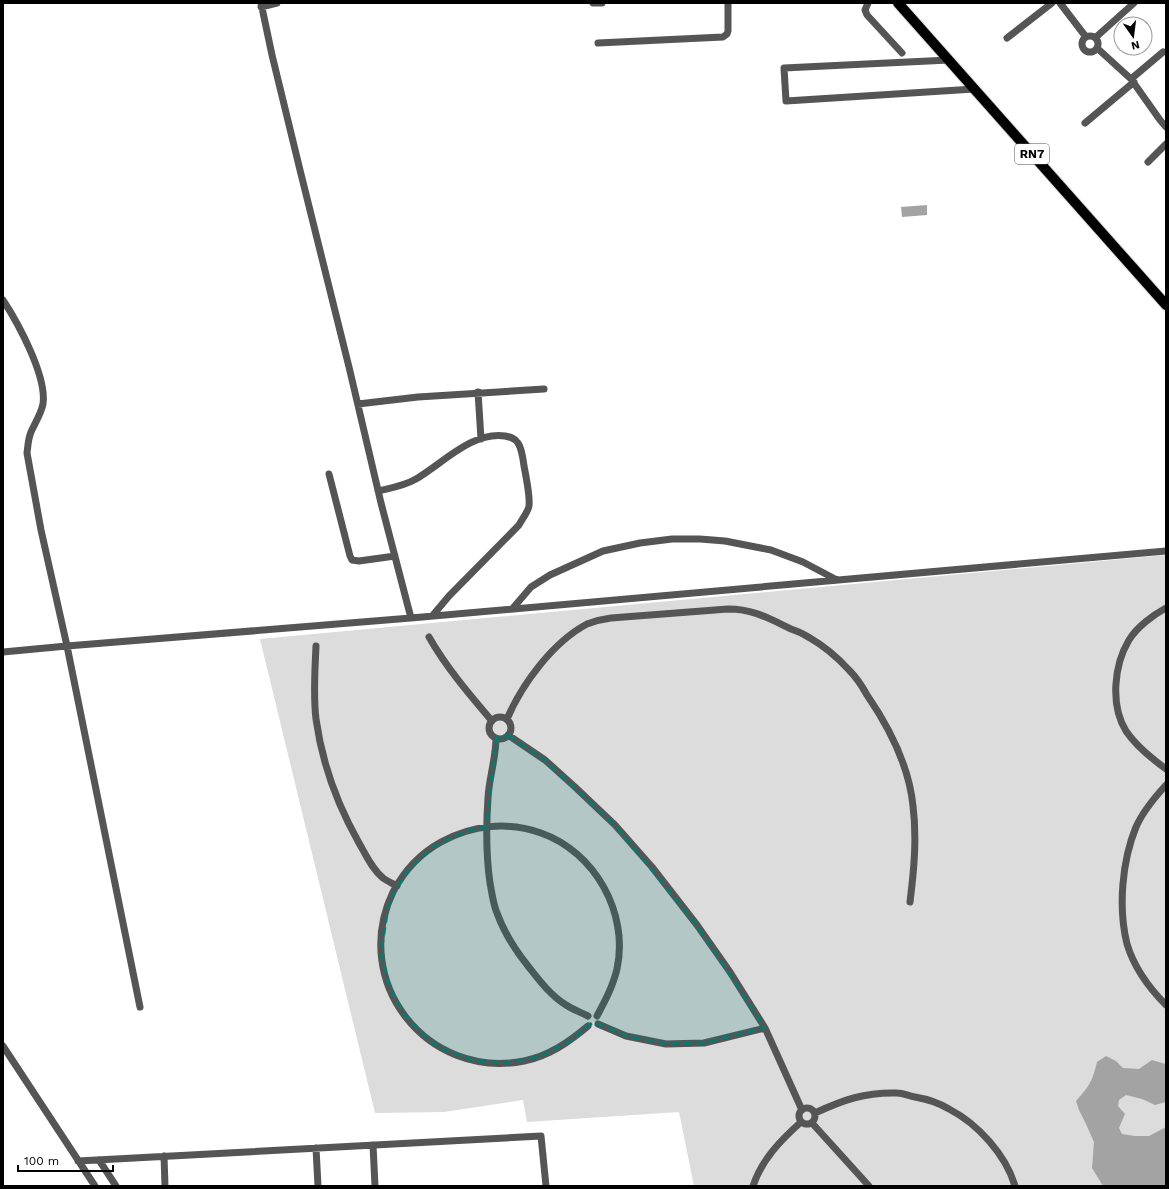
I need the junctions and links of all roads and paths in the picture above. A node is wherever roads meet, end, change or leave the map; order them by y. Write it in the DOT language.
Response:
graph roads {
  1 [pos="277,3"];
  2 [pos="592,3"];
  3 [pos="602,3"];
  4 [pos="728,3"];
  5 [pos="868,3"];
  6 [pos="898,3"];
  7 [pos="1052,3"];
  8 [pos="1060,3"];
  9 [pos="1134,3"];
  10 [pos="261,5"];
  11 [pos="1086,37"];
  12 [pos="1007,38"];
  13 [pos="1095,38"];
  14 [pos="598,43"];
  15 [pos="1096,48"];
  16 [pos="1163,52"];
  17 [pos="902,53"];
  18 [pos="949,60"];
  19 [pos="1133,80"];
  20 [pos="974,89"];
  21 [pos="1166,114"];
  22 [pos="1160,120"];
  23 [pos="1086,123"];
  24 [pos="1166,127"];
  25 [pos="1166,144"];
  26 [pos="1148,162"];
  27 [pos="3,300"];
  28 [pos="1166,305"];
  29 [pos="544,389"];
  30 [pos="478,392"];
  31 [pos="358,404"];
  32 [pos="481,439"];
  33 [pos="329,474"];
  34 [pos="378,491"];
  35 [pos="1166,551"];
  36 [pos="395,556"];
  37 [pos="837,580"];
  38 [pos="513,608"];
  39 [pos="1166,608"];
  40 [pos="433,615"];
  41 [pos="411,618"];
  42 [pos="429,637"];
  43 [pos="67,646"];
  44 [pos="316,646"];
  45 [pos="3,652"];
  46 [pos="507,719"];
  47 [pos="492,721"];
  48 [pos="508,735"];
  49 [pos="496,738"];
  50 [pos="1166,769"];
  51 [pos="1166,785"];
  52 [pos="486,827"];
  53 [pos="396,886"];
  54 [pos="910,902"];
  55 [pos="1166,1003"];
  56 [pos="140,1007"];
  57 [pos="588,1016"];
  58 [pos="597,1016"];
  59 [pos="598,1024"];
  60 [pos="588,1026"];
  61 [pos="765,1028"];
  62 [pos="3,1046"];
  63 [pos="802,1110"];
  64 [pos="814,1113"];
  65 [pos="801,1122"];
  66 [pos="812,1123"];
  67 [pos="373,1145"];
  68 [pos="316,1148"];
  69 [pos="164,1156"];
  70 [pos="99,1160"];
  71 [pos="78,1161"];
  72 [pos="95,1186"];
  73 [pos="116,1186"];
  74 [pos="165,1186"];
  75 [pos="318,1186"];
  76 [pos="375,1186"];
  77 [pos="546,1186"];
  78 [pos="754,1186"];
  79 [pos="869,1186"];
  80 [pos="1016,1186"];
  1 -- 10 [label="street"];
  2 -- 3 [label="street"];
  4 -- 14 [label="street"];
  5 -- 17 [label="street"];
  6 -- 18 [label="main road, RN7"];
  7 -- 12 [label="street"];
  8 -- 11 [label="street"];
  9 -- 13 [label="street"];
  10 -- 31 [label="street"];
  11 -- 13 [label="street"];
  11 -- 15 [label="street"];
  13 -- 15 [label="street"];
  15 -- 19 [label="street"];
  16 -- 19 [label="street"];
  18 -- 20 [label="main road, RN7"];
  18 -- 20 [label="street"];
  19 -- 22 [label="street"];
  19 -- 23 [label="street"];
  20 -- 28 [label="main road, RN7"];
  21 -- 22 [label="street"];
  22 -- 24 [label="street"];
  25 -- 26 [label="street"];
  27 -- 43 [label="street"];
  29 -- 30 [label="street"];
  30 -- 31 [label="street"];
  30 -- 32 [label="street"];
  31 -- 34 [label="street"];
  32 -- 34 [label="street"];
  32 -- 40 [label="street"];
  33 -- 36 [label="street"];
  34 -- 36 [label="street"];
  35 -- 37 [label="street"];
  36 -- 41 [label="street"];
  37 -- 38 [label="street"];
  37 -- 38 [label="street"];
  38 -- 40 [label="street"];
  39 -- 50 [label="street"];
  40 -- 41 [label="street"];
  41 -- 43 [label="street"];
  42 -- 47 [label="street"];
  43 -- 45 [label="street"];
  43 -- 56 [label="street"];
  44 -- 53 [label="street"];
  46 -- 47 [label="street"];
  46 -- 48 [label="street"];
  46 -- 54 [label="street"];
  47 -- 49 [label="street"];
  48 -- 49 [label="street"];
  48 -- 61 [label="street"];
  49 -- 52 [label="street"];
  51 -- 55 [label="street"];
  52 -- 53 [label="street"];
  52 -- 57 [label="street"];
  52 -- 58 [label="street"];
  53 -- 60 [label="street"];
  57 -- 58 [label="street"];
  57 -- 60 [label="street"];
  58 -- 59 [label="street"];
  59 -- 60 [label="street"];
  59 -- 61 [label="street"];
  61 -- 63 [label="street"];
  62 -- 71 [label="street"];
  63 -- 64 [label="street"];
  63 -- 65 [label="street"];
  64 -- 66 [label="street"];
  64 -- 80 [label="street"];
  65 -- 66 [label="street"];
  65 -- 78 [label="street"];
  66 -- 79 [label="street"];
  67 -- 68 [label="street"];
  67 -- 76 [label="street"];
  67 -- 77 [label="street"];
  68 -- 69 [label="street"];
  68 -- 75 [label="street"];
  69 -- 70 [label="street"];
  69 -- 74 [label="street"];
  70 -- 71 [label="street"];
  70 -- 73 [label="street"];
  71 -- 72 [label="street"];
}
